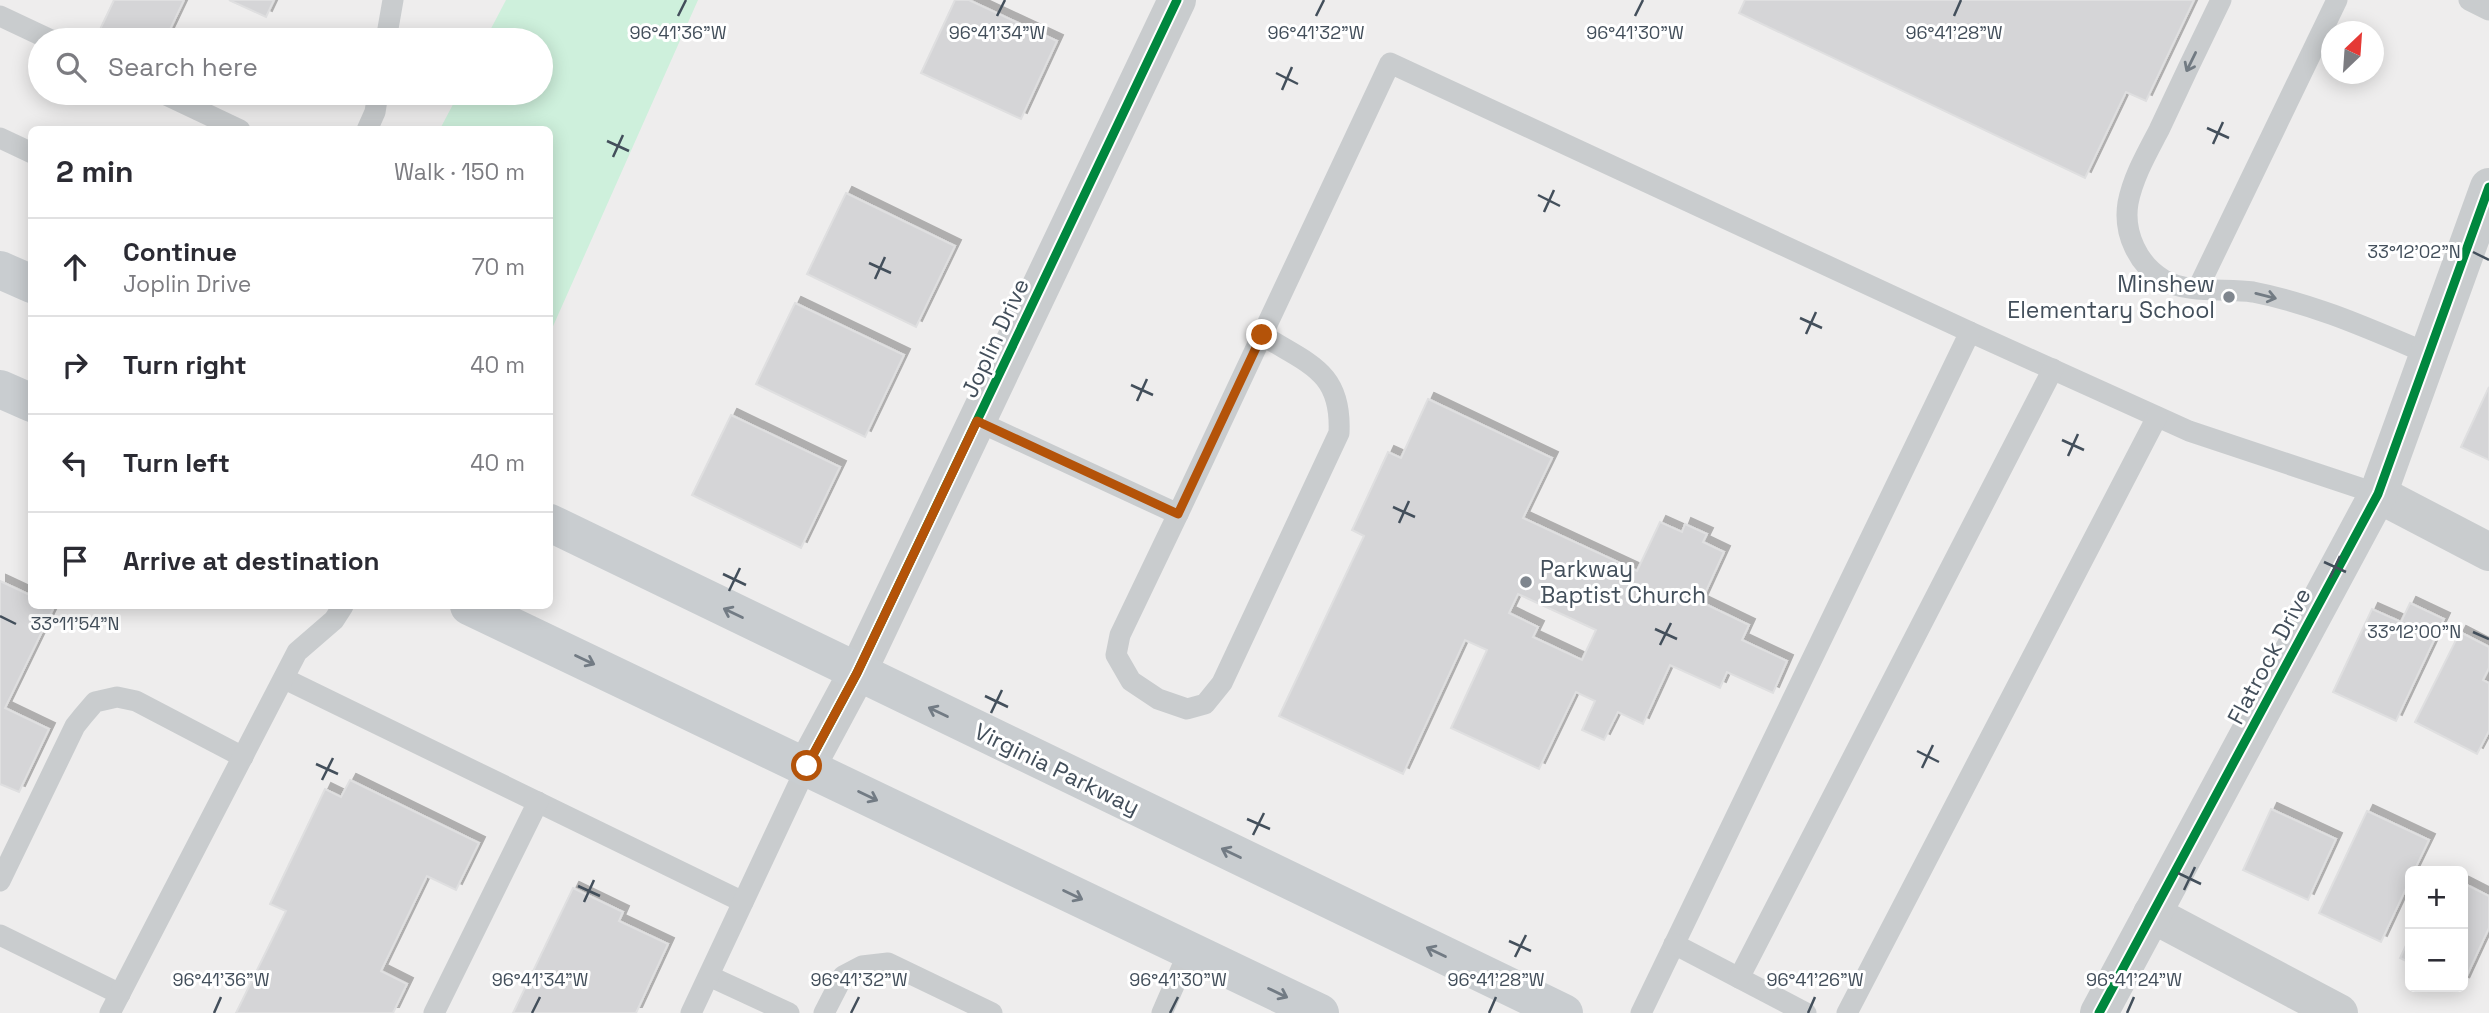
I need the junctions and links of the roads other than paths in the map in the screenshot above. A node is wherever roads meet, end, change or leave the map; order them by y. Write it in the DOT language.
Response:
graph roads {
  1 [pos="393,0"];
  2 [pos="1177,0"];
  3 [pos="2221,0"];
  4 [pos="2337,0"];
  5 [pos="2469,0"];
  6 [pos="2489,10"];
  7 [pos="0,16"];
  8 [pos="388,28"];
  9 [pos="28,29"];
  10 [pos="187,105"];
  11 [pos="375,105"];
  12 [pos="232,126"];
  13 [pos="369,126"];
  14 [pos="0,138"];
  15 [pos="28,151"];
  16 [pos="2489,187"];
  17 [pos="0,271"];
  18 [pos="28,282"];
  19 [pos="2198,288"];
  20 [pos="1970,332"];
  21 [pos="1262,335"];
  22 [pos="2429,354"];
  23 [pos="0,365"];
  24 [pos="2053,369"];
  25 [pos="28,374"];
  26 [pos="0,388"];
  27 [pos="28,401"];
  28 [pos="2157,416"];
  29 [pos="977,421"];
  30 [pos="2378,494"];
  31 [pos="1178,514"];
  32 [pos="553,524"];
  33 [pos="2489,552"];
  34 [pos="342,609"];
  35 [pos="475,609"];
  36 [pos="857,673"];
  37 [pos="285,679"];
  38 [pos="243,757"];
  39 [pos="807,766"];
  40 [pos="538,802"];
  41 [pos="0,881"];
  42 [pos="743,902"];
  43 [pos="2152,914"];
  44 [pos="0,935"];
  45 [pos="1674,944"];
  46 [pos="1189,950"];
  47 [pos="709,976"];
  48 [pos="1739,978"];
  49 [pos="115,1004"];
  50 [pos="434,1013"];
  51 [pos="691,1013"];
  52 [pos="789,1013"];
  53 [pos="824,1013"];
  54 [pos="992,1013"];
  55 [pos="1162,1013"];
  56 [pos="1320,1013"];
  57 [pos="1564,1013"];
  58 [pos="1641,1013"];
  59 [pos="1806,1013"];
  60 [pos="1847,1013"];
  61 [pos="2099,1013"];
  62 [pos="2339,1013"];
  1 -- 8 [label="lane"];
  2 -- 29 [label="street, Joplin Drive"];
  3 -- 19 [label="lane, one-way"];
  4 -- 19 [label="lane"];
  5 -- 6 [label="lane"];
  7 -- 9 [label="lane"];
  10 -- 12 [label="lane"];
  11 -- 13 [label="lane"];
  14 -- 15 [label="lane"];
  16 -- 22 [label="street, Flatrock Drive"];
  17 -- 18 [label="main road"];
  19 -- 22 [label="lane, one-way"];
  20 -- 21 [label="lane"];
  20 -- 24 [label="lane"];
  20 -- 45 [label="lane"];
  21 -- 31 [label="lane"];
  21 -- 31 [label="lane"];
  22 -- 30 [label="street, Flatrock Drive"];
  23 -- 25 [label="main road"];
  24 -- 28 [label="lane"];
  24 -- 48 [label="lane"];
  26 -- 27 [label="main road"];
  28 -- 30 [label="lane"];
  28 -- 60 [label="lane"];
  29 -- 31 [label="lane"];
  29 -- 36 [label="street, Joplin Drive"];
  30 -- 33 [label="street"];
  30 -- 43 [label="street, Flatrock Drive"];
  36 -- 32 [label="main road, Virginia Parkway, one-way"];
  34 -- 37 [label="lane"];
  35 -- 39 [label="main road, one-way"];
  36 -- 39 [label="street, Joplin Drive"];
  57 -- 36 [label="main road, Virginia Parkway, one-way"];
  37 -- 38 [label="lane"];
  37 -- 40 [label="lane"];
  38 -- 41 [label="lane"];
  38 -- 49 [label="lane"];
  39 -- 42 [label="lane"];
  39 -- 46 [label="main road, one-way"];
  40 -- 42 [label="lane"];
  40 -- 50 [label="lane"];
  42 -- 47 [label="lane"];
  43 -- 61 [label="street, Flatrock Drive"];
  43 -- 62 [label="street"];
  44 -- 49 [label="lane"];
  45 -- 48 [label="lane"];
  45 -- 58 [label="lane"];
  46 -- 55 [label="lane"];
  46 -- 56 [label="main road, one-way"];
  47 -- 51 [label="lane"];
  47 -- 52 [label="lane"];
  48 -- 59 [label="lane"];
  53 -- 54 [label="lane"];
}
